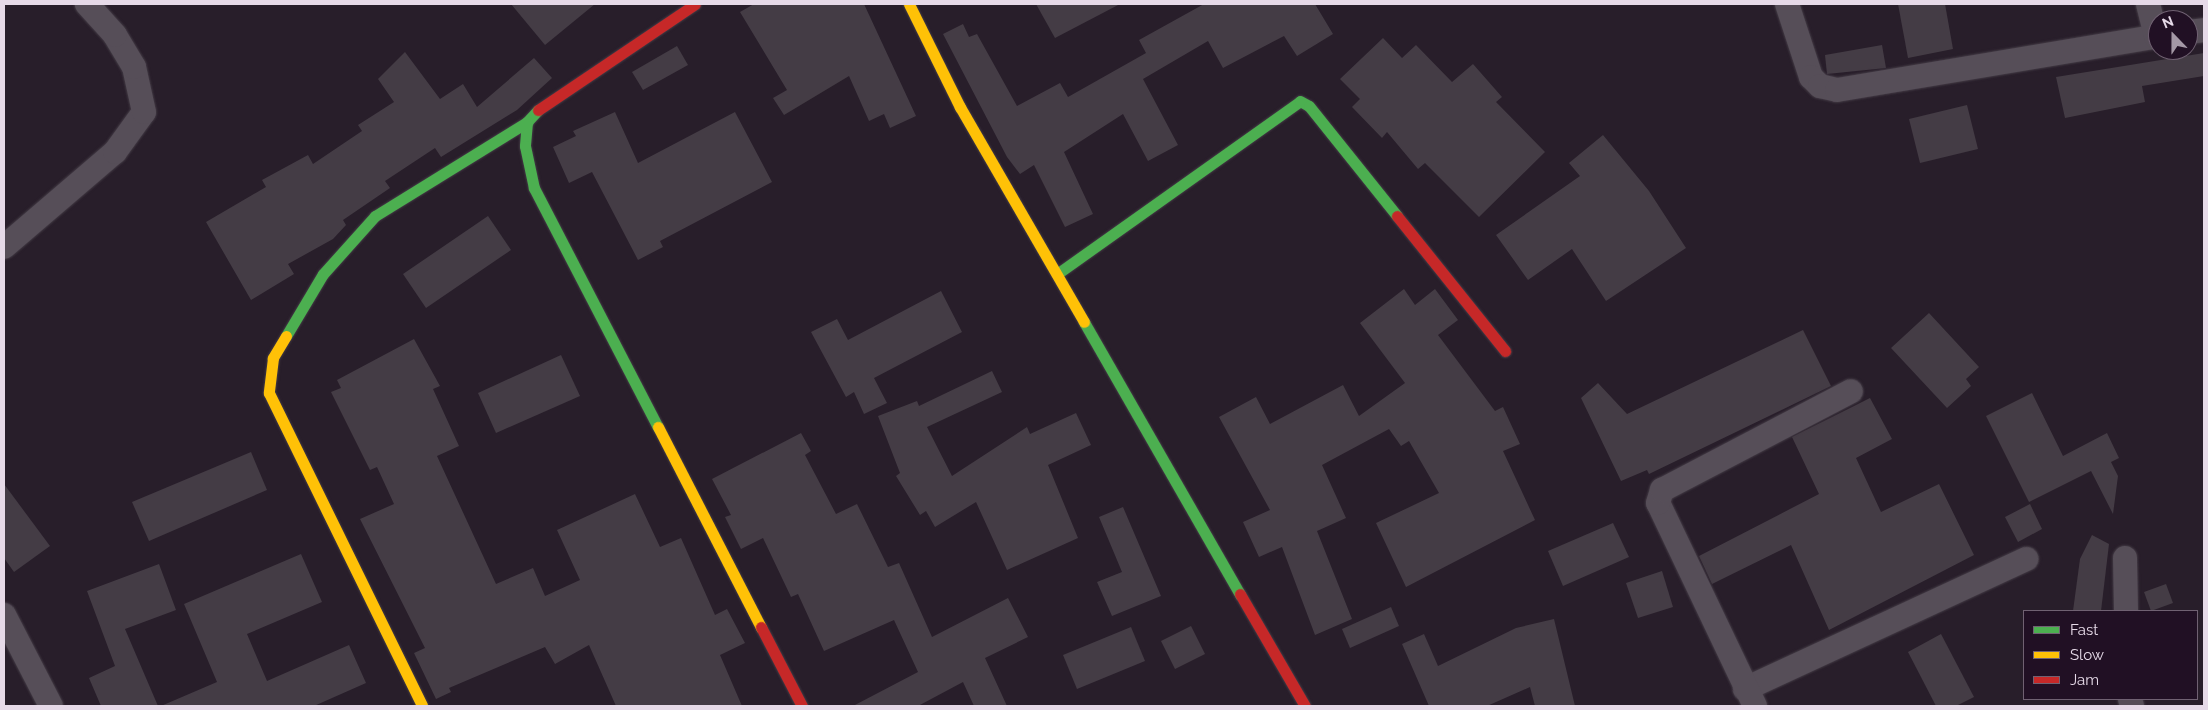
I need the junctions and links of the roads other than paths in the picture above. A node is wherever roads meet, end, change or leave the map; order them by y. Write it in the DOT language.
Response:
graph roads {
  1 [pos="87,4"];
  2 [pos="695,4"];
  3 [pos="909,4"];
  4 [pos="1787,4"];
  5 [pos="2148,38"];
  6 [pos="527,122"];
  7 [pos="4,247"];
  8 [pos="1057,274"];
  9 [pos="1505,351"];
  10 [pos="1851,391"];
  11 [pos="2126,558"];
  12 [pos="2026,559"];
  13 [pos="2126,610"];
  14 [pos="4,615"];
  15 [pos="1750,698"];
  16 [pos="51,706"];
  17 [pos="422,706"];
  18 [pos="802,706"];
  19 [pos="1305,706"];
  1 -- 7 [label="street"];
  2 -- 6 [label="street"];
  3 -- 8 [label="street"];
  4 -- 5 [label="street"];
  6 -- 17 [label="street"];
  6 -- 18 [label="street"];
  8 -- 9 [label="street"];
  8 -- 19 [label="street"];
  10 -- 15 [label="street"];
  11 -- 13 [label="street"];
  12 -- 15 [label="street"];
  14 -- 16 [label="street"];
}
